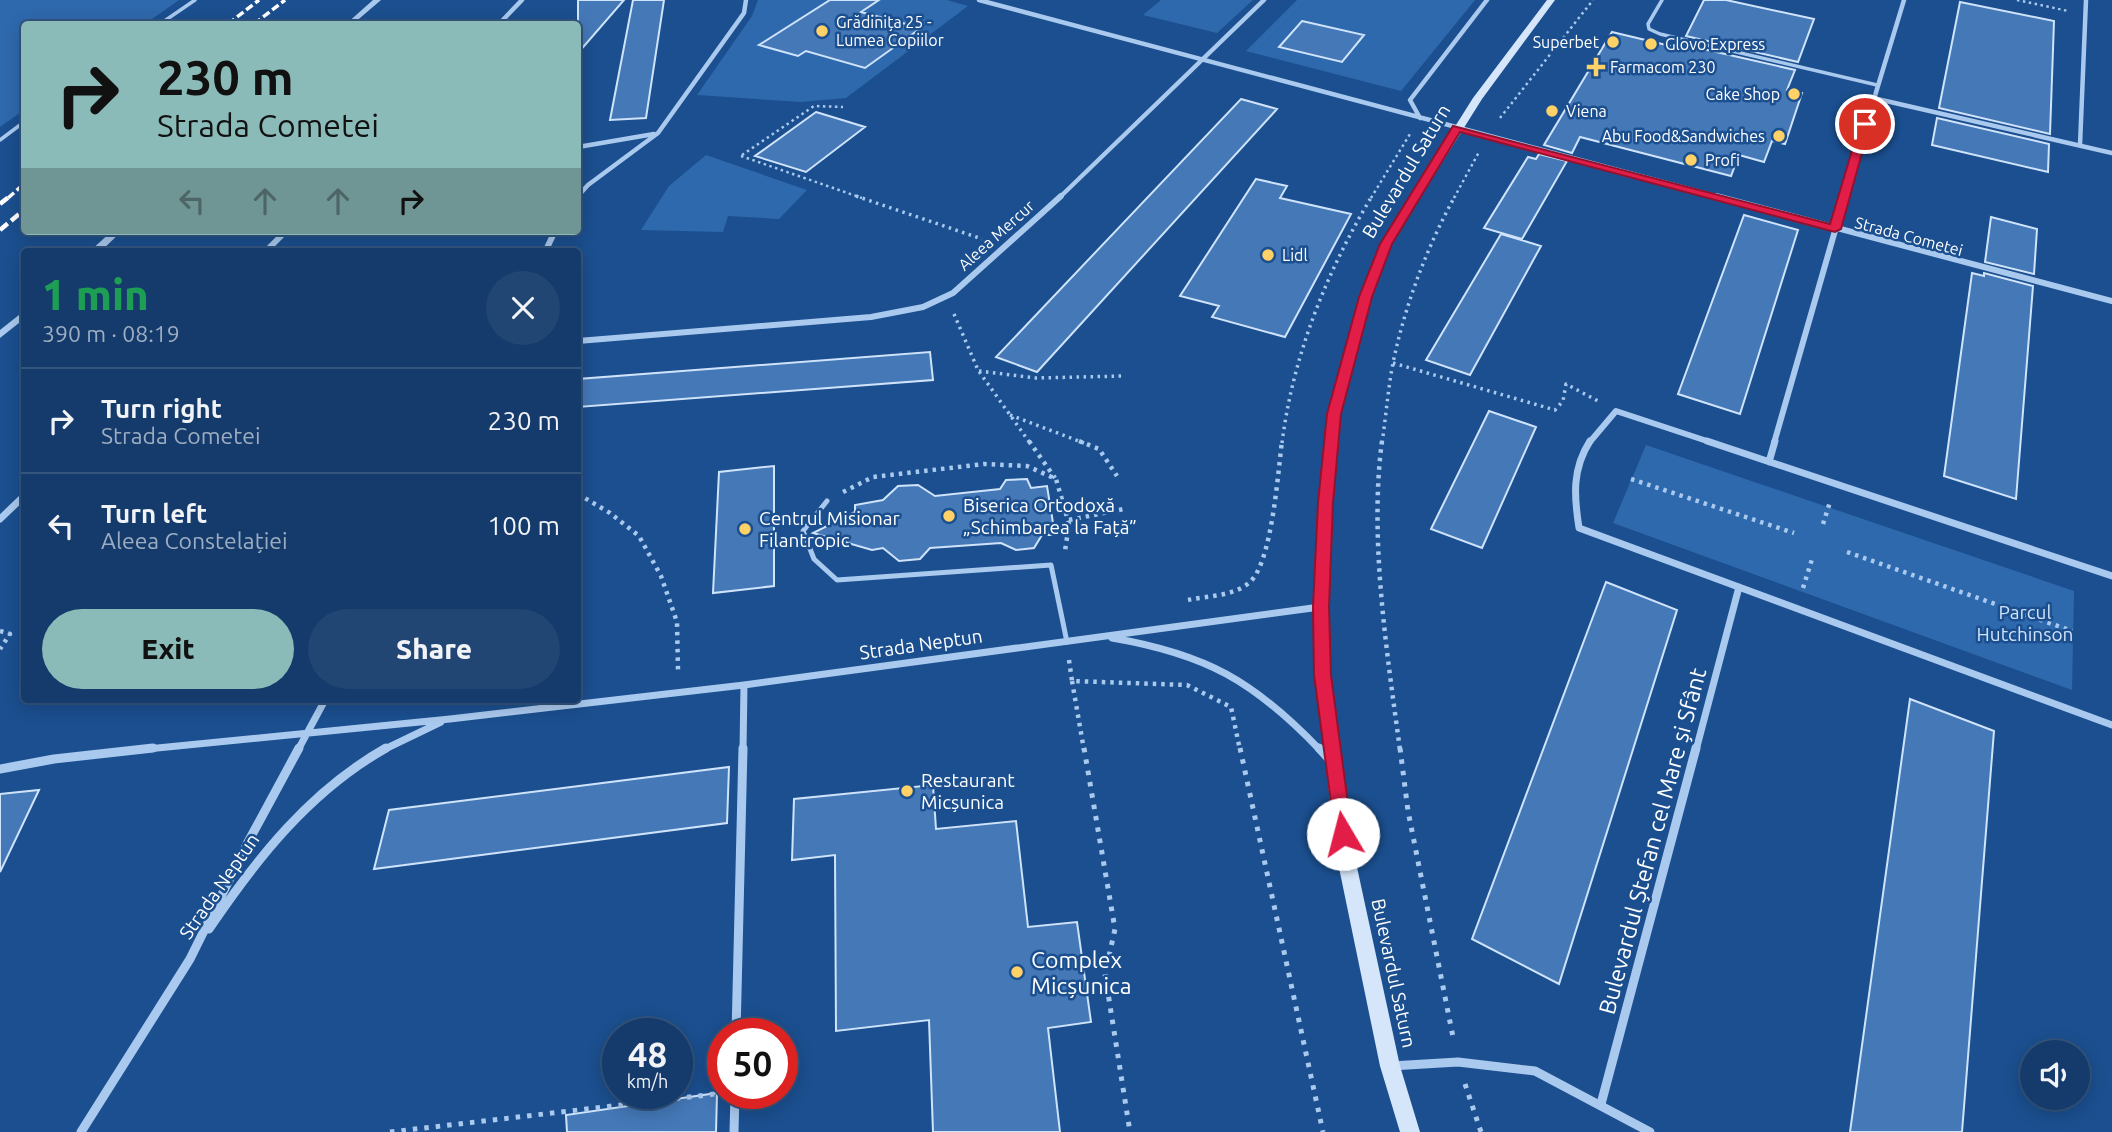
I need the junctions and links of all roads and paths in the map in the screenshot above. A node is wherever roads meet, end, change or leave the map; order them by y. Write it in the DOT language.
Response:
graph roads {
  1 [pos="195,0"];
  2 [pos="377,0"];
  3 [pos="522,0"];
  4 [pos="746,0"];
  5 [pos="979,0"];
  6 [pos="1264,0"];
  7 [pos="1487,0"];
  8 [pos="1551,0"];
  9 [pos="1592,0"];
  10 [pos="1662,0"];
  11 [pos="1903,0"];
  12 [pos="2017,0"];
  13 [pos="2086,0"];
  14 [pos="2086,15"];
  15 [pos="164,21"];
  16 [pos="352,21"];
  17 [pos="502,21"];
  18 [pos="1202,60"];
  19 [pos="1877,85"];
  20 [pos="1873,98"];
  21 [pos="843,107"];
  22 [pos="1419,118"];
  23 [pos="21,124"];
  24 [pos="1457,128"];
  25 [pos="658,133"];
  26 [pos="1487,136"];
  27 [pos="0,139"];
  28 [pos="2080,145"];
  29 [pos="581,146"];
  30 [pos="2112,153"];
  31 [pos="581,193"];
  32 [pos="1835,229"];
  33 [pos="113,235"];
  34 [pos="282,235"];
  35 [pos="1006,247"];
  36 [pos="98,248"];
  37 [pos="269,248"];
  38 [pos="2112,301"];
  39 [pos="923,307"];
  40 [pos="21,316"];
  41 [pos="0,335"];
  42 [pos="581,341"];
  43 [pos="1393,363"];
  44 [pos="978,370"];
  45 [pos="1124,376"];
  46 [pos="1616,411"];
  47 [pos="1009,415"];
  48 [pos="1769,462"];
  49 [pos="1116,476"];
  50 [pos="1056,479"];
  51 [pos="1631,479"];
  52 [pos="581,496"];
  53 [pos="21,499"];
  54 [pos="827,501"];
  55 [pos="1124,509"];
  56 [pos="0,519"];
  57 [pos="1069,520"];
  58 [pos="1794,533"];
  59 [pos="1847,552"];
  60 [pos="1814,556"];
  61 [pos="1051,565"];
  62 [pos="2112,576"];
  63 [pos="1251,582"];
  64 [pos="1739,587"];
  65 [pos="1321,607"];
  66 [pos="1803,611"];
  67 [pos="0,631"];
  68 [pos="2072,631"];
  69 [pos="1104,637"];
  70 [pos="1067,642"];
  71 [pos="0,649"];
  72 [pos="1072,681"];
  73 [pos="744,685"];
  74 [pos="679,692"];
  75 [pos="323,703"];
  76 [pos="450,719"];
  77 [pos="2112,724"];
  78 [pos="307,731"];
  79 [pos="1333,764"];
  80 [pos="0,769"];
  81 [pos="190,959"];
  82 [pos="736,1018"];
  83 [pos="1458,1062"];
  84 [pos="1390,1066"];
  85 [pos="707,1095"];
  86 [pos="1601,1104"];
  87 [pos="735,1109"];
  88 [pos="81,1132"];
  89 [pos="390,1132"];
  90 [pos="734,1132"];
  91 [pos="1130,1132"];
  92 [pos="1323,1132"];
  93 [pos="1410,1132"];
  94 [pos="1481,1132"];
  95 [pos="1650,1132"];
  1 -- 15 [label="lane"];
  2 -- 16 [label="street"];
  3 -- 17 [label="street"];
  4 -- 25 [label="street"];
  5 -- 18 [label="street"];
  6 -- 18 [label="street, Aleea Mercur"];
  7 -- 22 [label="street"];
  8 -- 24 [label="main road, Bulevardul Saturn"];
  9 -- 26 [label="path"];
  10 -- 19 [label="lane"];
  11 -- 19 [label="street"];
  12 -- 14 [label="path"];
  13 -- 14 [label="street"];
  14 -- 28 [label="street"];
  18 -- 22 [label="street, Strada Cometei"];
  18 -- 35 [label="street, Aleea Mercur"];
  19 -- 20 [label="street"];
  20 -- 28 [label="street"];
  20 -- 32 [label="street"];
  21 -- 35 [label="path"];
  22 -- 24 [label="street, Strada Cometei"];
  22 -- 63 [label="path"];
  23 -- 27 [label="lane"];
  24 -- 26 [label="street, Strada Cometei"];
  24 -- 65 [label="main road, Bulevardul Saturn"];
  25 -- 29 [label="street"];
  25 -- 31 [label="street"];
  26 -- 32 [label="street, Strada Cometei"];
  26 -- 43 [label="path"];
  28 -- 30 [label="street"];
  32 -- 38 [label="street, Strada Cometei"];
  32 -- 48 [label="street"];
  33 -- 36 [label="street"];
  34 -- 37 [label="street"];
  35 -- 39 [label="street, Aleea Mercur"];
  39 -- 42 [label="street, Aleea Mercur"];
  39 -- 44 [label="path"];
  40 -- 41 [label="street"];
  43 -- 46 [label="path"];
  43 -- 83 [label="path"];
  44 -- 45 [label="path"];
  44 -- 47 [label="path"];
  46 -- 48 [label="street"];
  46 -- 64 [label="street"];
  47 -- 49 [label="path"];
  47 -- 50 [label="path"];
  48 -- 62 [label="street"];
  50 -- 54 [label="path"];
  50 -- 57 [label="path"];
  51 -- 58 [label="path"];
  52 -- 74 [label="path"];
  53 -- 56 [label="street"];
  54 -- 61 [label="lane"];
  55 -- 57 [label="path"];
  57 -- 61 [label="path"];
  59 -- 68 [label="path"];
  60 -- 66 [label="path"];
  61 -- 70 [label="lane"];
  64 -- 66 [label="street"];
  64 -- 86 [label="street, Bulevardul Ștefan cel Mare și Sfânt"];
  65 -- 69 [label="street, Strada Neptun"];
  65 -- 79 [label="main road, Bulevardul Saturn"];
  66 -- 77 [label="street"];
  67 -- 71 [label="path"];
  69 -- 70 [label="street, Strada Neptun"];
  69 -- 79 [label="street, Strada Neptun"];
  70 -- 72 [label="path"];
  70 -- 73 [label="street, Strada Neptun"];
  72 -- 91 [label="path"];
  72 -- 92 [label="path"];
  73 -- 74 [label="street, Strada Neptun"];
  73 -- 82 [label="street"];
  74 -- 76 [label="street, Strada Neptun"];
  75 -- 78 [label="street"];
  76 -- 78 [label="street, Strada Neptun"];
  76 -- 81 [label="street, Strada Neptun"];
  78 -- 80 [label="street, Strada Neptun"];
  78 -- 81 [label="street, Strada Neptun"];
  79 -- 84 [label="main road, Bulevardul Saturn"];
  81 -- 88 [label="street, Strada Neptun"];
  83 -- 84 [label="street"];
  83 -- 86 [label="street"];
  83 -- 94 [label="path"];
  84 -- 93 [label="main road, Bulevardul Saturn"];
  85 -- 89 [label="path"];
  86 -- 95 [label="street"];
  87 -- 90 [label="street"];
}
